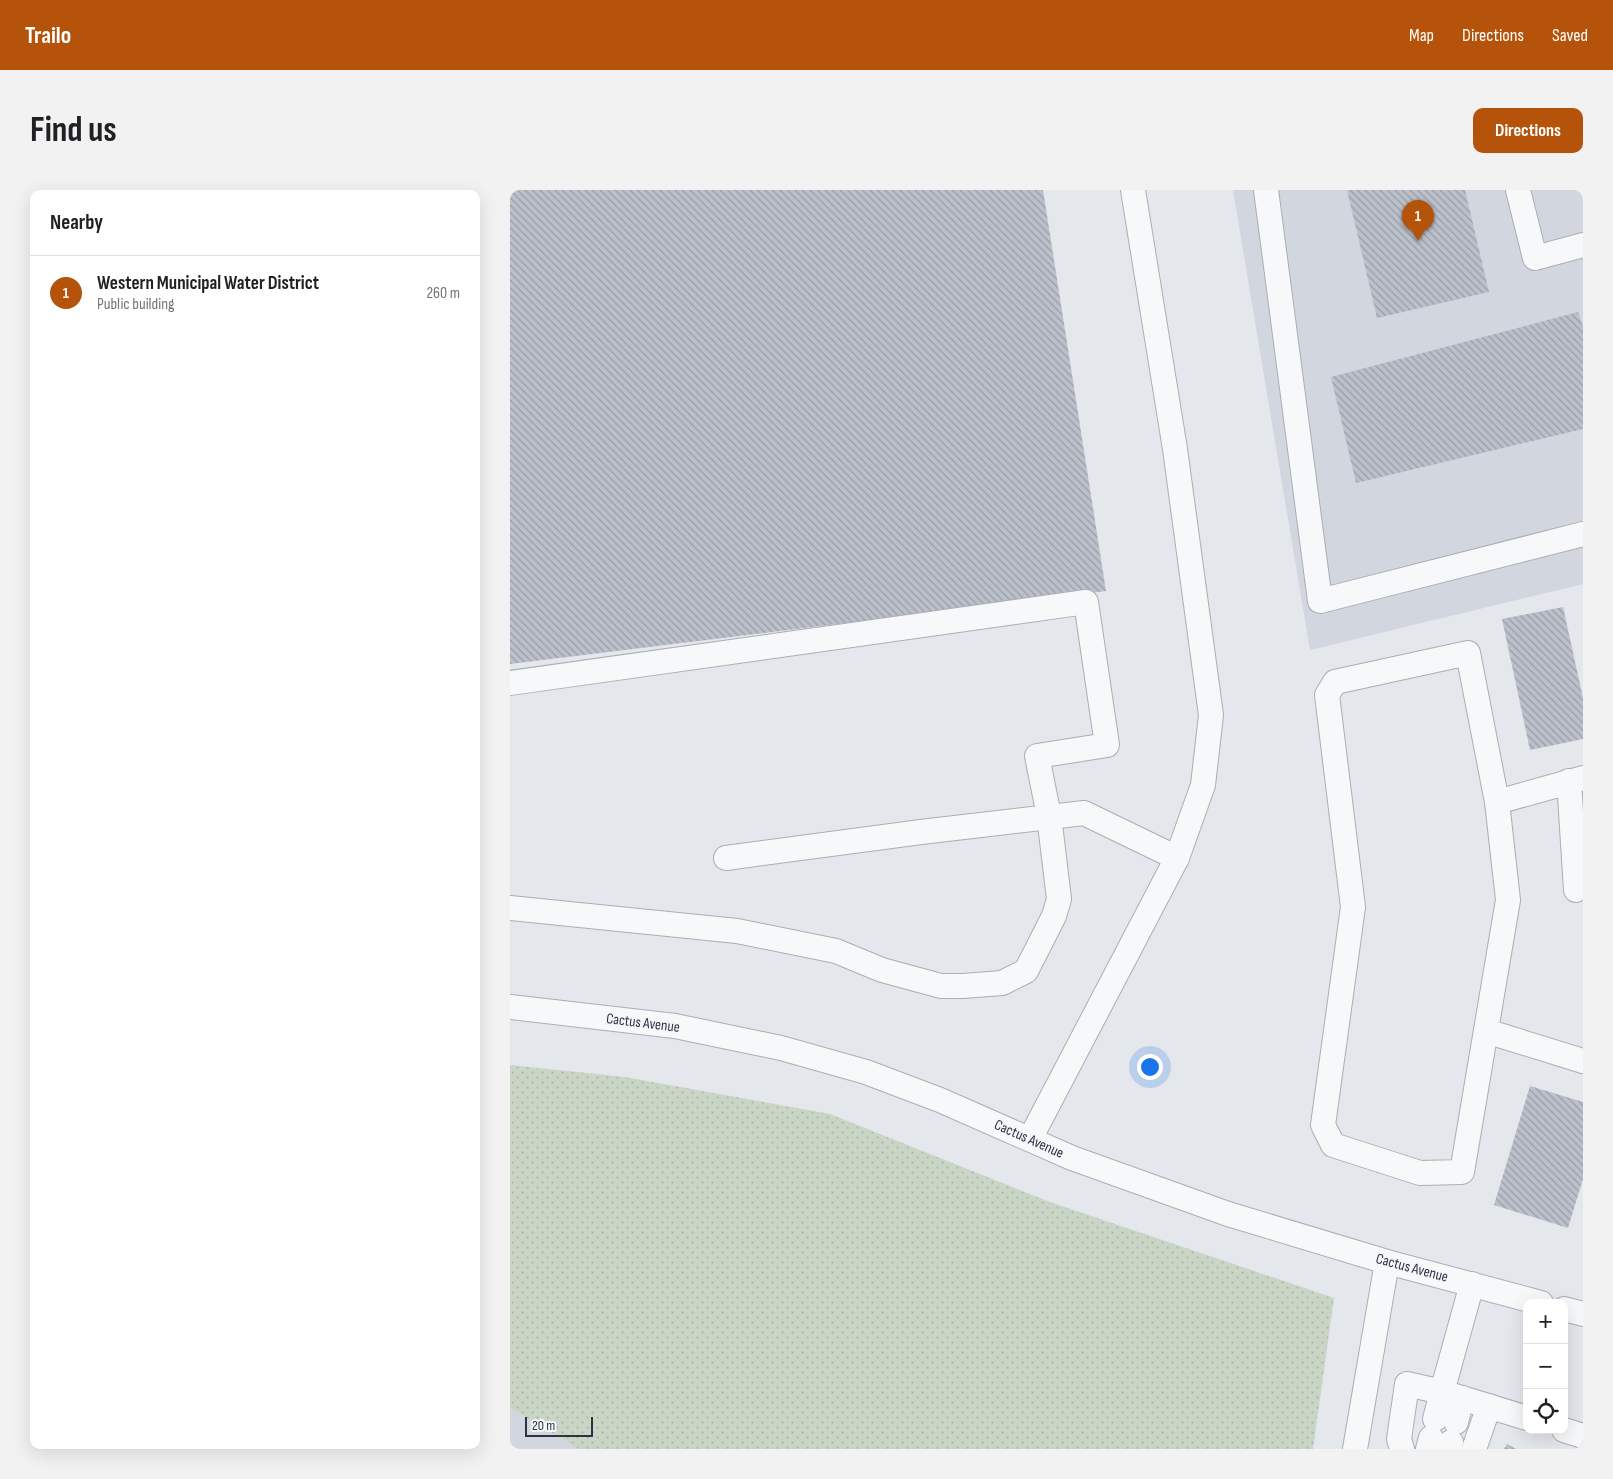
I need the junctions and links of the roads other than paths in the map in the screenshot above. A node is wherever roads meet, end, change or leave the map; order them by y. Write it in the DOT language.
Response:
graph roads {
  1 [pos="1133,190"];
  2 [pos="1266,190"];
  3 [pos="1518,190"];
  4 [pos="1583,245"];
  5 [pos="1583,534"];
  6 [pos="510,683"];
  7 [pos="1576,780"];
  8 [pos="1497,802"];
  9 [pos="1049,816"];
  10 [pos="726,858"];
  11 [pos="1177,858"];
  12 [pos="1576,890"];
  13 [pos="510,908"];
  14 [pos="510,1007"];
  15 [pos="1486,1031"];
  16 [pos="1583,1061"];
  17 [pos="1030,1139"];
  18 [pos="1388,1262"];
  19 [pos="1472,1284"];
  20 [pos="1526,1299"];
  21 [pos="1568,1310"];
  22 [pos="1583,1314"];
  23 [pos="1452,1395"];
  24 [pos="1489,1406"];
  25 [pos="1523,1417"];
  26 [pos="1442,1436"];
  27 [pos="1355,1449"];
  28 [pos="1402,1449"];
  29 [pos="1474,1449"];
  1 -- 11 [label="street"];
  2 -- 5 [label="street"];
  3 -- 4 [label="street"];
  6 -- 9 [label="street"];
  7 -- 8 [label="street"];
  7 -- 12 [label="street"];
  8 -- 15 [label="street"];
  8 -- 15 [label="street"];
  9 -- 10 [label="street"];
  9 -- 11 [label="street"];
  9 -- 13 [label="street"];
  11 -- 17 [label="street"];
  14 -- 17 [label="street, Cactus Avenue"];
  15 -- 16 [label="street"];
  17 -- 18 [label="street, Cactus Avenue"];
  18 -- 19 [label="street, Cactus Avenue"];
  18 -- 27 [label="street"];
  19 -- 20 [label="street, Cactus Avenue"];
  19 -- 23 [label="street"];
  21 -- 22 [label="street"];
  23 -- 24 [label="street"];
  23 -- 26 [label="street"];
  23 -- 28 [label="street"];
  24 -- 25 [label="street"];
  24 -- 29 [label="street"];
}
